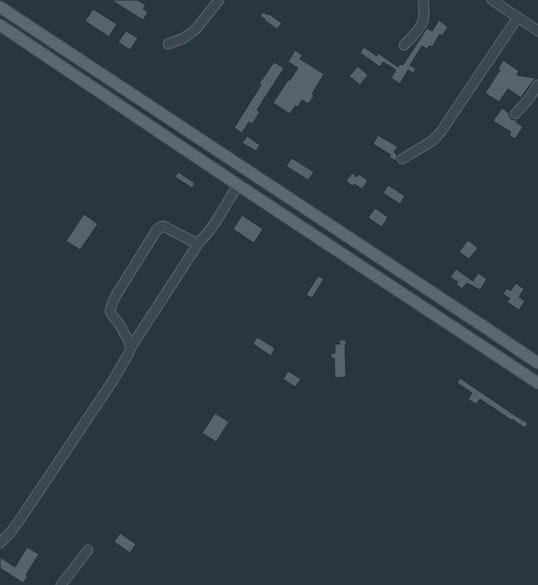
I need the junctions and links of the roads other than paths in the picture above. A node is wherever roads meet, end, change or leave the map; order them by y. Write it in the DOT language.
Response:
graph roads {
  1 [pos="219,0"];
  2 [pos="423,0"];
  3 [pos="492,0"];
  4 [pos="0,7"];
  5 [pos="518,17"];
  6 [pos="0,25"];
  7 [pos="538,31"];
  8 [pos="168,44"];
  9 [pos="404,45"];
  10 [pos="538,85"];
  11 [pos="515,114"];
  12 [pos="402,159"];
  13 [pos="238,185"];
  14 [pos="200,241"];
  15 [pos="131,347"];
  16 [pos="538,363"];
  17 [pos="538,382"];
  18 [pos="0,543"];
  19 [pos="88,550"];
  20 [pos="62,585"];
  1 -- 8 [label="street"];
  2 -- 9 [label="street"];
  3 -- 5 [label="street"];
  4 -- 16 [label="main road"];
  5 -- 7 [label="street"];
  5 -- 12 [label="street"];
  6 -- 13 [label="main road"];
  10 -- 11 [label="street"];
  13 -- 14 [label="street"];
  13 -- 17 [label="main road"];
  14 -- 15 [label="street"];
  14 -- 15 [label="street"];
  15 -- 18 [label="street"];
  19 -- 20 [label="street"];
}
